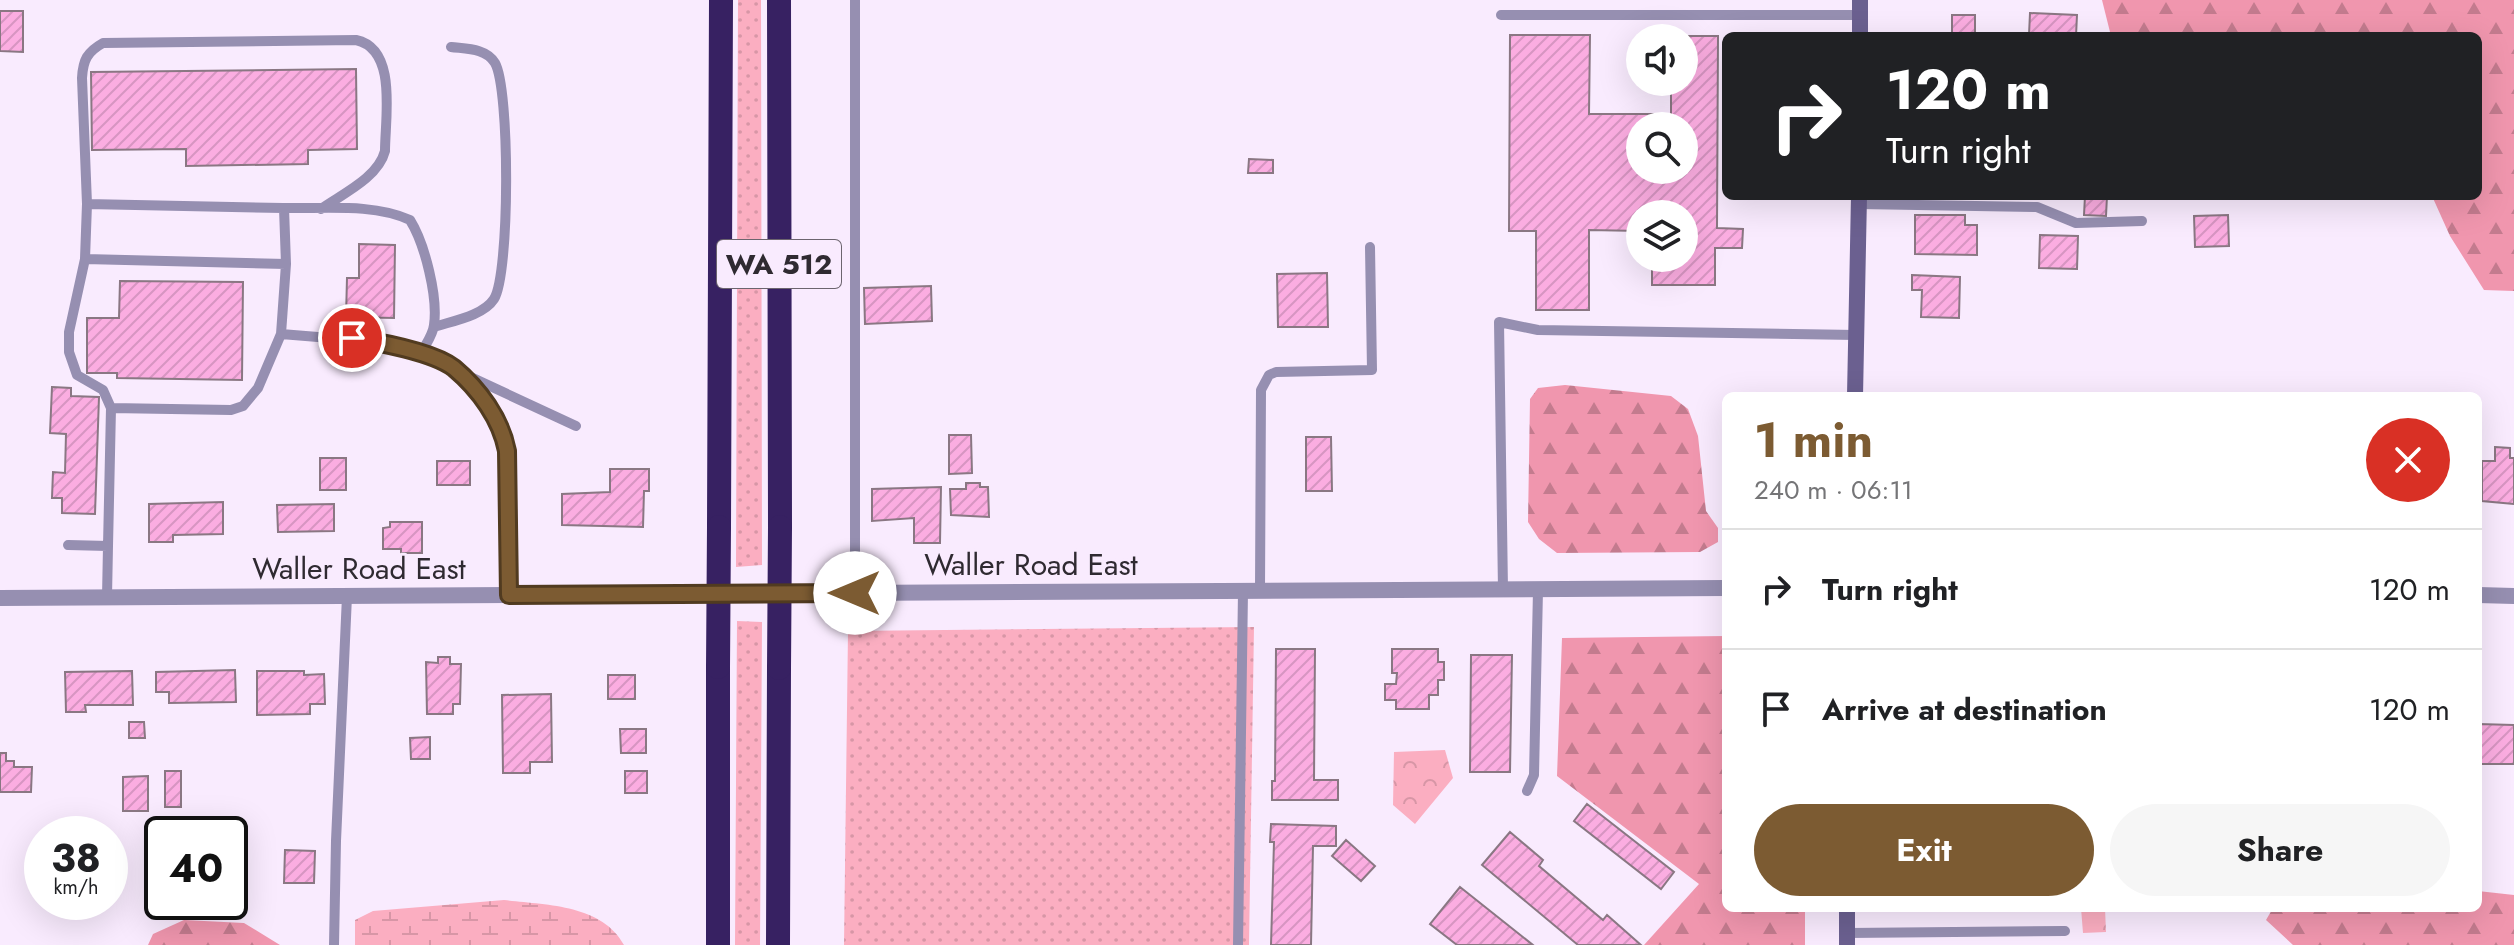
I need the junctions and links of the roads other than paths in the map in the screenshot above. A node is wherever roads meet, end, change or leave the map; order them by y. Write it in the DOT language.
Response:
graph roads {
  1 [pos="721,0"];
  2 [pos="779,0"];
  3 [pos="855,0"];
  4 [pos="1860,8"];
  5 [pos="1501,15"];
  6 [pos="1860,32"];
  7 [pos="451,47"];
  8 [pos="1859,200"];
  9 [pos="87,204"];
  10 [pos="284,208"];
  11 [pos="321,209"];
  12 [pos="2142,221"];
  13 [pos="1370,247"];
  14 [pos="85,259"];
  15 [pos="286,264"];
  16 [pos="434,327"];
  17 [pos="281,334"];
  18 [pos="1856,335"];
  19 [pos="421,354"];
  20 [pos="452,367"];
  21 [pos="1855,392"];
  22 [pos="111,408"];
  23 [pos="576,426"];
  24 [pos="68,545"];
  25 [pos="108,546"];
  26 [pos="1722,588"];
  27 [pos="1503,590"];
  28 [pos="1538,590"];
  29 [pos="1252,591"];
  30 [pos="855,593"];
  31 [pos="509,595"];
  32 [pos="2482,595"];
  33 [pos="347,596"];
  34 [pos="2514,596"];
  35 [pos="107,597"];
  36 [pos="0,598"];
  37 [pos="1527,791"];
  38 [pos="1847,912"];
  39 [pos="2065,931"];
  40 [pos="1847,939"];
  41 [pos="334,945"];
  42 [pos="718,945"];
  43 [pos="778,945"];
  44 [pos="1238,945"];
  1 -- 42 [label="highway, WA 512, bridge"];
  2 -- 43 [label="highway, WA 512, bridge"];
  3 -- 30 [label="lane"];
  4 -- 5 [label="lane"];
  4 -- 6 [label="main road"];
  7 -- 16 [label="lane"];
  8 -- 12 [label="lane"];
  8 -- 18 [label="main road"];
  9 -- 10 [label="lane"];
  9 -- 11 [label="lane"];
  9 -- 14 [label="lane"];
  10 -- 11 [label="lane"];
  10 -- 15 [label="lane"];
  11 -- 16 [label="lane"];
  13 -- 29 [label="lane"];
  14 -- 15 [label="lane"];
  14 -- 22 [label="lane"];
  15 -- 17 [label="lane"];
  16 -- 19 [label="lane"];
  17 -- 19 [label="lane"];
  17 -- 22 [label="lane"];
  18 -- 21 [label="main road"];
  18 -- 27 [label="lane"];
  19 -- 20 [label="lane"];
  20 -- 23 [label="lane"];
  20 -- 31 [label="lane"];
  22 -- 25 [label="lane"];
  24 -- 25 [label="lane"];
  25 -- 35 [label="lane"];
  26 -- 28 [label="street, Waller Road East"];
  27 -- 28 [label="street, Waller Road East"];
  27 -- 29 [label="street, Waller Road East"];
  28 -- 37 [label="lane"];
  29 -- 30 [label="street, Waller Road East"];
  29 -- 44 [label="lane"];
  30 -- 31 [label="street, Waller Road East"];
  31 -- 33 [label="street, Waller Road East"];
  32 -- 34 [label="street"];
  33 -- 35 [label="street, Waller Road East"];
  33 -- 41 [label="lane"];
  35 -- 36 [label="street, Waller Road East"];
  38 -- 40 [label="main road"];
  39 -- 40 [label="lane"];
}
